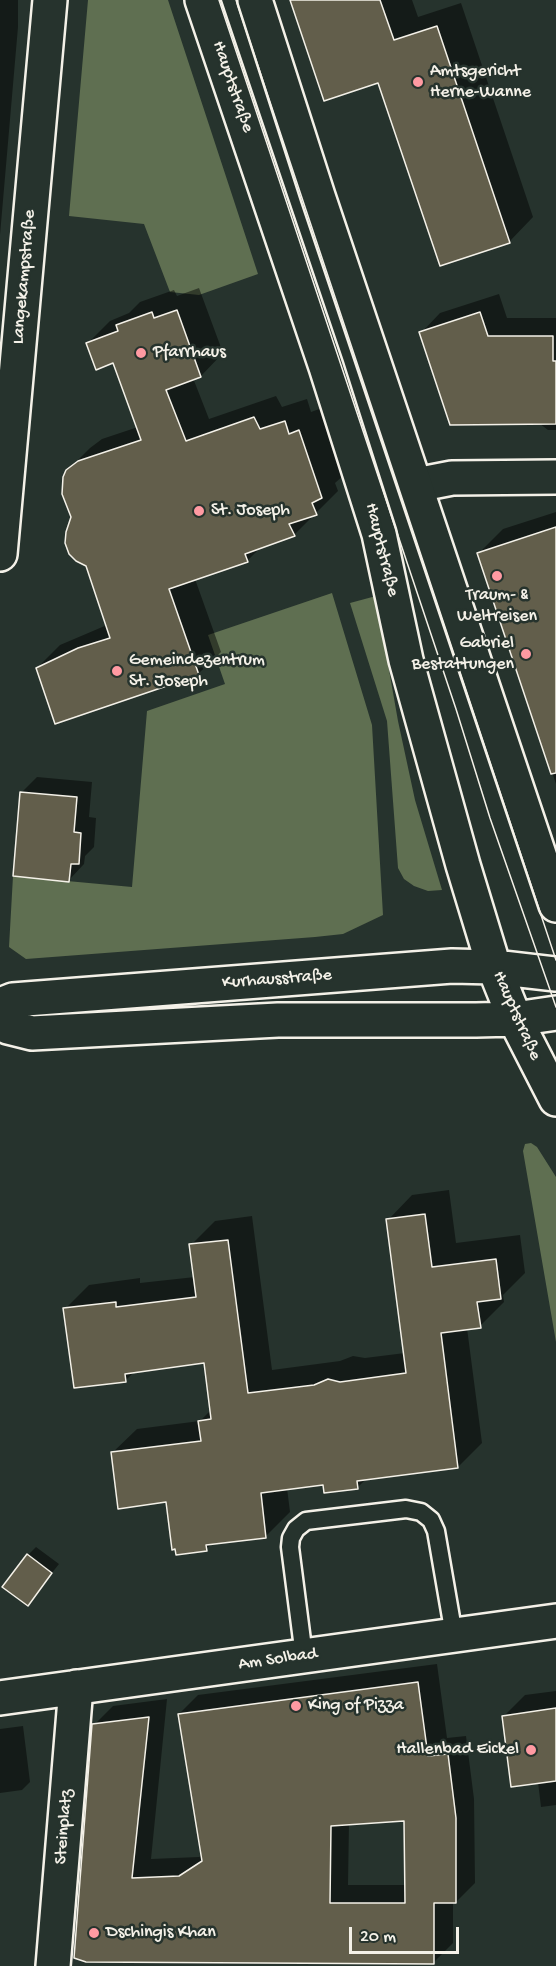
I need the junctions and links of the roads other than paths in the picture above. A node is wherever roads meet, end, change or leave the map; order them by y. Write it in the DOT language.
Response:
graph roads {
  1 [pos="50,0"];
  2 [pos="202,0"];
  3 [pos="255,0"];
  4 [pos="556,477"];
  5 [pos="416,485"];
  6 [pos="3,495"];
  7 [pos="0,554"];
  8 [pos="556,905"];
  9 [pos="494,967"];
  10 [pos="552,992"];
  11 [pos="0,1005"];
  12 [pos="515,1018"];
  13 [pos="0,1023"];
  14 [pos="556,1099"];
  15 [pos="556,1622"];
  16 [pos="454,1635"];
  17 [pos="304,1656"];
  18 [pos="76,1687"];
  19 [pos="0,1698"];
  20 [pos="53,1966"];
  1 -- 6 [label="street, Langekampstraße"];
  2 -- 9 [label="street, Hauptstraße"];
  3 -- 5 [label="street"];
  4 -- 5 [label="street"];
  5 -- 8 [label="street"];
  6 -- 7 [label="street, Langekampstraße"];
  9 -- 10 [label="street, Kurhausstraße"];
  9 -- 11 [label="street, Kurhausstraße"];
  9 -- 12 [label="street, Hauptstraße"];
  10 -- 12 [label="street, Kurhausstraße"];
  12 -- 13 [label="street, Kurhausstraße"];
  12 -- 14 [label="street, Hauptstraße"];
  15 -- 16 [label="street, Am Solbad"];
  16 -- 17 [label="street, Am Solbad"];
  16 -- 17 [label="lane"];
  17 -- 18 [label="street, Am Solbad"];
  18 -- 19 [label="street, Am Solbad"];
  18 -- 20 [label="street, Steinplatz"];
}
